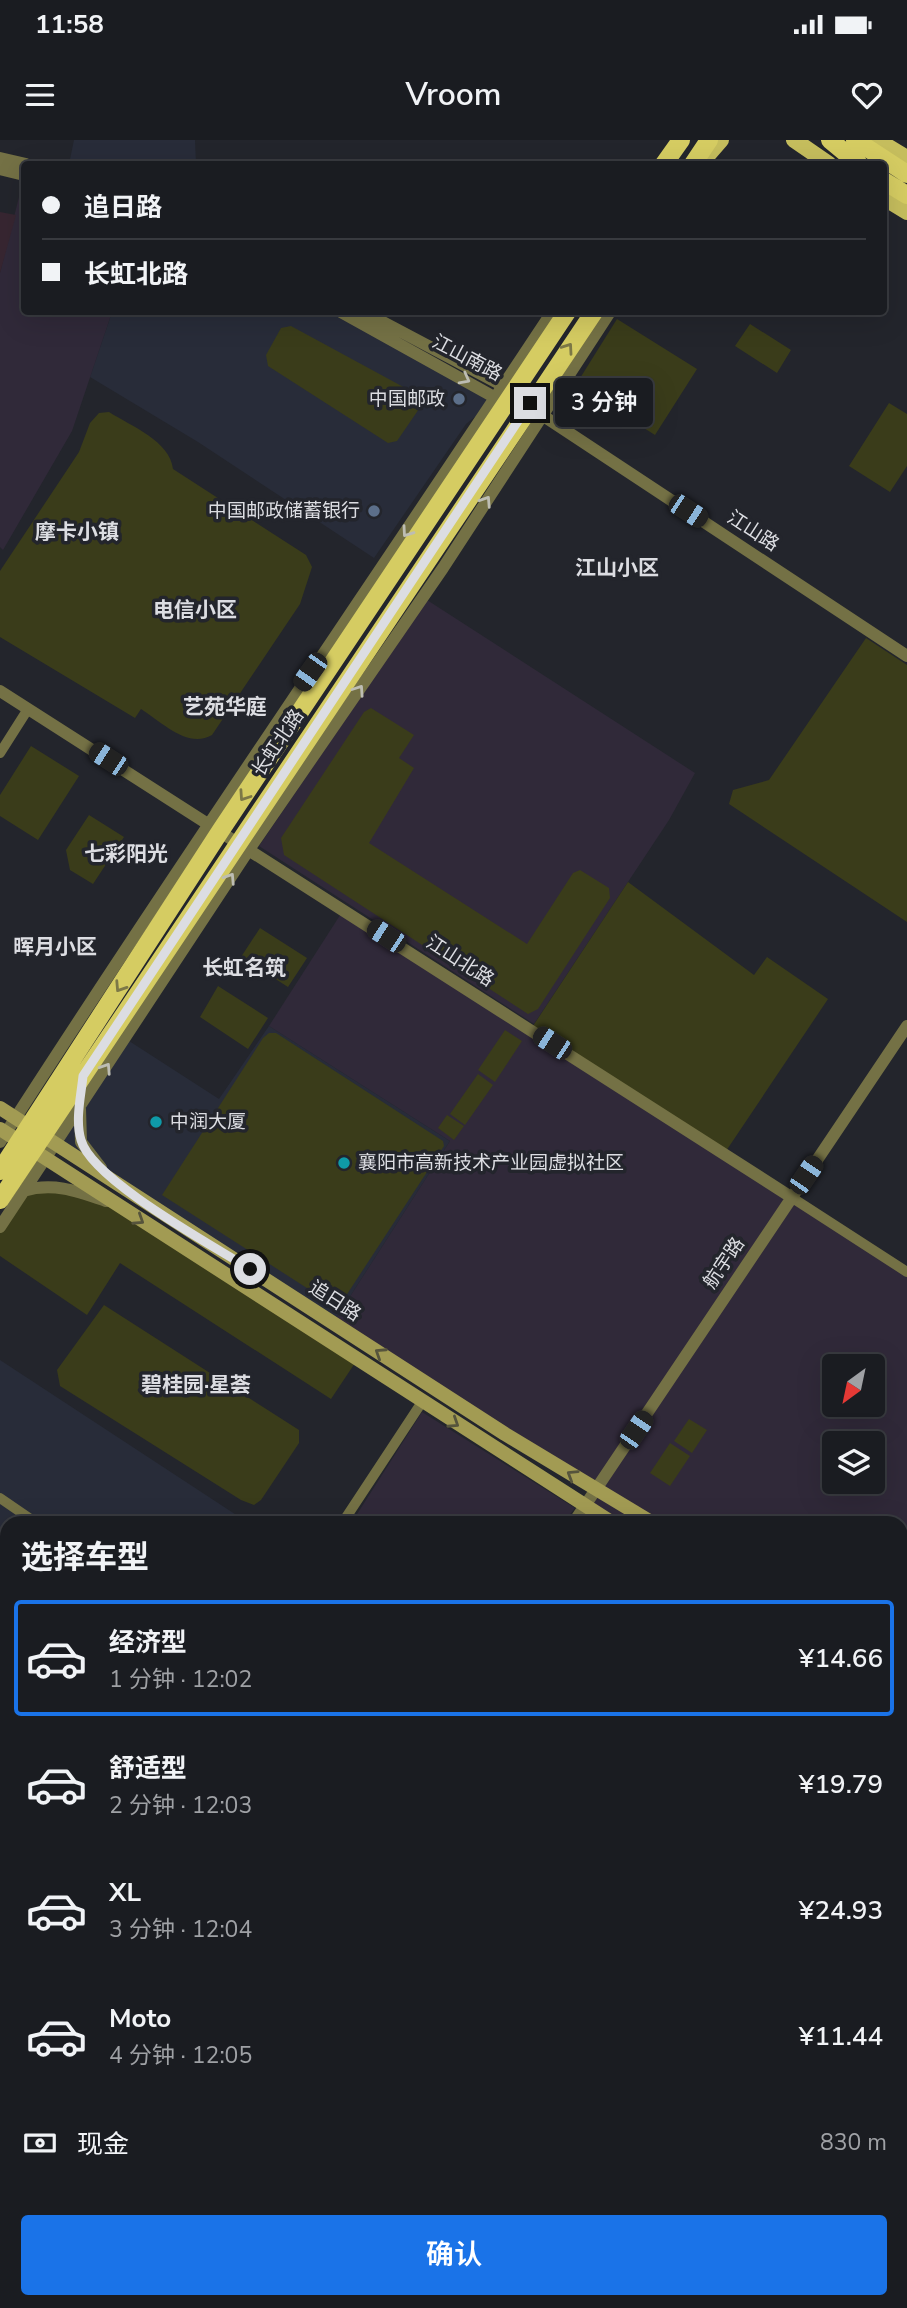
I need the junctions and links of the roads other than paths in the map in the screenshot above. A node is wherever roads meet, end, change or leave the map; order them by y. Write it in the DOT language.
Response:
graph roads {
  1 [pos="674,140"];
  2 [pos="681,140"];
  3 [pos="709,140"];
  4 [pos="721,140"];
  5 [pos="787,140"];
  6 [pos="794,140"];
  7 [pos="830,140"];
  8 [pos="855,140"];
  9 [pos="877,140"];
  10 [pos="809,152"];
  11 [pos="0,158"];
  12 [pos="907,158"];
  13 [pos="664,161"];
  14 [pos="664,161"];
  15 [pos="695,161"];
  16 [pos="702,161"];
  17 [pos="824,161"];
  18 [pos="855,161"];
  19 [pos="21,163"];
  20 [pos="0,169"];
  21 [pos="21,174"];
  22 [pos="907,174"];
  23 [pos="887,183"];
  24 [pos="907,195"];
  25 [pos="887,200"];
  26 [pos="907,212"];
  27 [pos="347,315"];
  28 [pos="369,315"];
  29 [pos="550,315"];
  30 [pos="565,315"];
  31 [pos="592,315"];
  32 [pos="608,315"];
  33 [pos="506,394"];
  34 [pos="532,410"];
  35 [pos="907,656"];
  36 [pos="0,691"];
  37 [pos="29,709"];
  38 [pos="0,753"];
  39 [pos="215,826"];
  40 [pos="244,844"];
  41 [pos="907,1026"];
  42 [pos="83,1076"];
  43 [pos="0,1108"];
  44 [pos="80,1108"];
  45 [pos="25,1138"];
  46 [pos="0,1171"];
  47 [pos="122,1187"];
  48 [pos="25,1190"];
  49 [pos="791,1197"];
  50 [pos="0,1200"];
  51 [pos="115,1205"];
  52 [pos="0,1208"];
  53 [pos="0,1227"];
  54 [pos="907,1272"];
  55 [pos="422,1402"];
  56 [pos="596,1490"];
  57 [pos="0,1498"];
  58 [pos="585,1507"];
  59 [pos="26,1516"];
  60 [pos="347,1516"];
  61 [pos="578,1516"];
  62 [pos="601,1516"];
  63 [pos="642,1516"];
  1 -- 13 [label="main road"];
  2 -- 14 [label="highway"];
  3 -- 15 [label="highway"];
  4 -- 16 [label="main road"];
  5 -- 10 [label="main road"];
  6 -- 10 [label="main road"];
  7 -- 18 [label="highway"];
  8 -- 22 [label="highway"];
  9 -- 12 [label="main road"];
  10 -- 17 [label="main road"];
  11 -- 19 [label="street"];
  20 -- 21 [label="street"];
  23 -- 24 [label="highway"];
  25 -- 26 [label="main road"];
  27 -- 33 [label="street, 江山南路, one-way"];
  28 -- 33 [label="street, 江山南路"];
  29 -- 33 [label="street"];
  30 -- 33 [label="highway, 长虹北路"];
  34 -- 31 [label="highway, 长虹北路, one-way"];
  32 -- 34 [label="street"];
  33 -- 34 [label="street, 江山南路"];
  33 -- 39 [label="highway, 长虹北路, one-way"];
  34 -- 35 [label="street, 江山路"];
  40 -- 34 [label="highway, 长虹北路, one-way"];
  36 -- 37 [label="street, 江山北路"];
  37 -- 38 [label="street"];
  37 -- 39 [label="street, 江山北路"];
  39 -- 40 [label="street, 江山北路"];
  39 -- 45 [label="highway, 长虹北路, one-way"];
  40 -- 42 [label="highway, 长虹北路"];
  44 -- 40 [label="street, one-way"];
  40 -- 49 [label="street, 江山北路"];
  41 -- 49 [label="street, 航宇路"];
  42 -- 44 [label="street"];
  42 -- 45 [label="highway, 长虹北路"];
  43 -- 45 [label="main road, 追日路"];
  44 -- 45 [label="street"];
  44 -- 47 [label="street"];
  45 -- 46 [label="highway, 长虹北路"];
  45 -- 47 [label="main road, 追日路"];
  45 -- 48 [label="street"];
  45 -- 50 [label="highway, 长虹北路"];
  45 -- 51 [label="main road, 追日路"];
  56 -- 47 [label="main road, 追日路, one-way"];
  48 -- 51 [label="street"];
  48 -- 52 [label="street"];
  48 -- 53 [label="street"];
  49 -- 54 [label="street"];
  49 -- 56 [label="street, 航宇路"];
  51 -- 55 [label="main road, 追日路, one-way"];
  55 -- 58 [label="main road, 追日路, one-way"];
  55 -- 60 [label="street"];
  56 -- 58 [label="street, 航宇路"];
  56 -- 63 [label="main road, 追日路"];
  57 -- 59 [label="street"];
  58 -- 61 [label="street, 航宇路"];
  58 -- 62 [label="main road, 追日路"];
}
